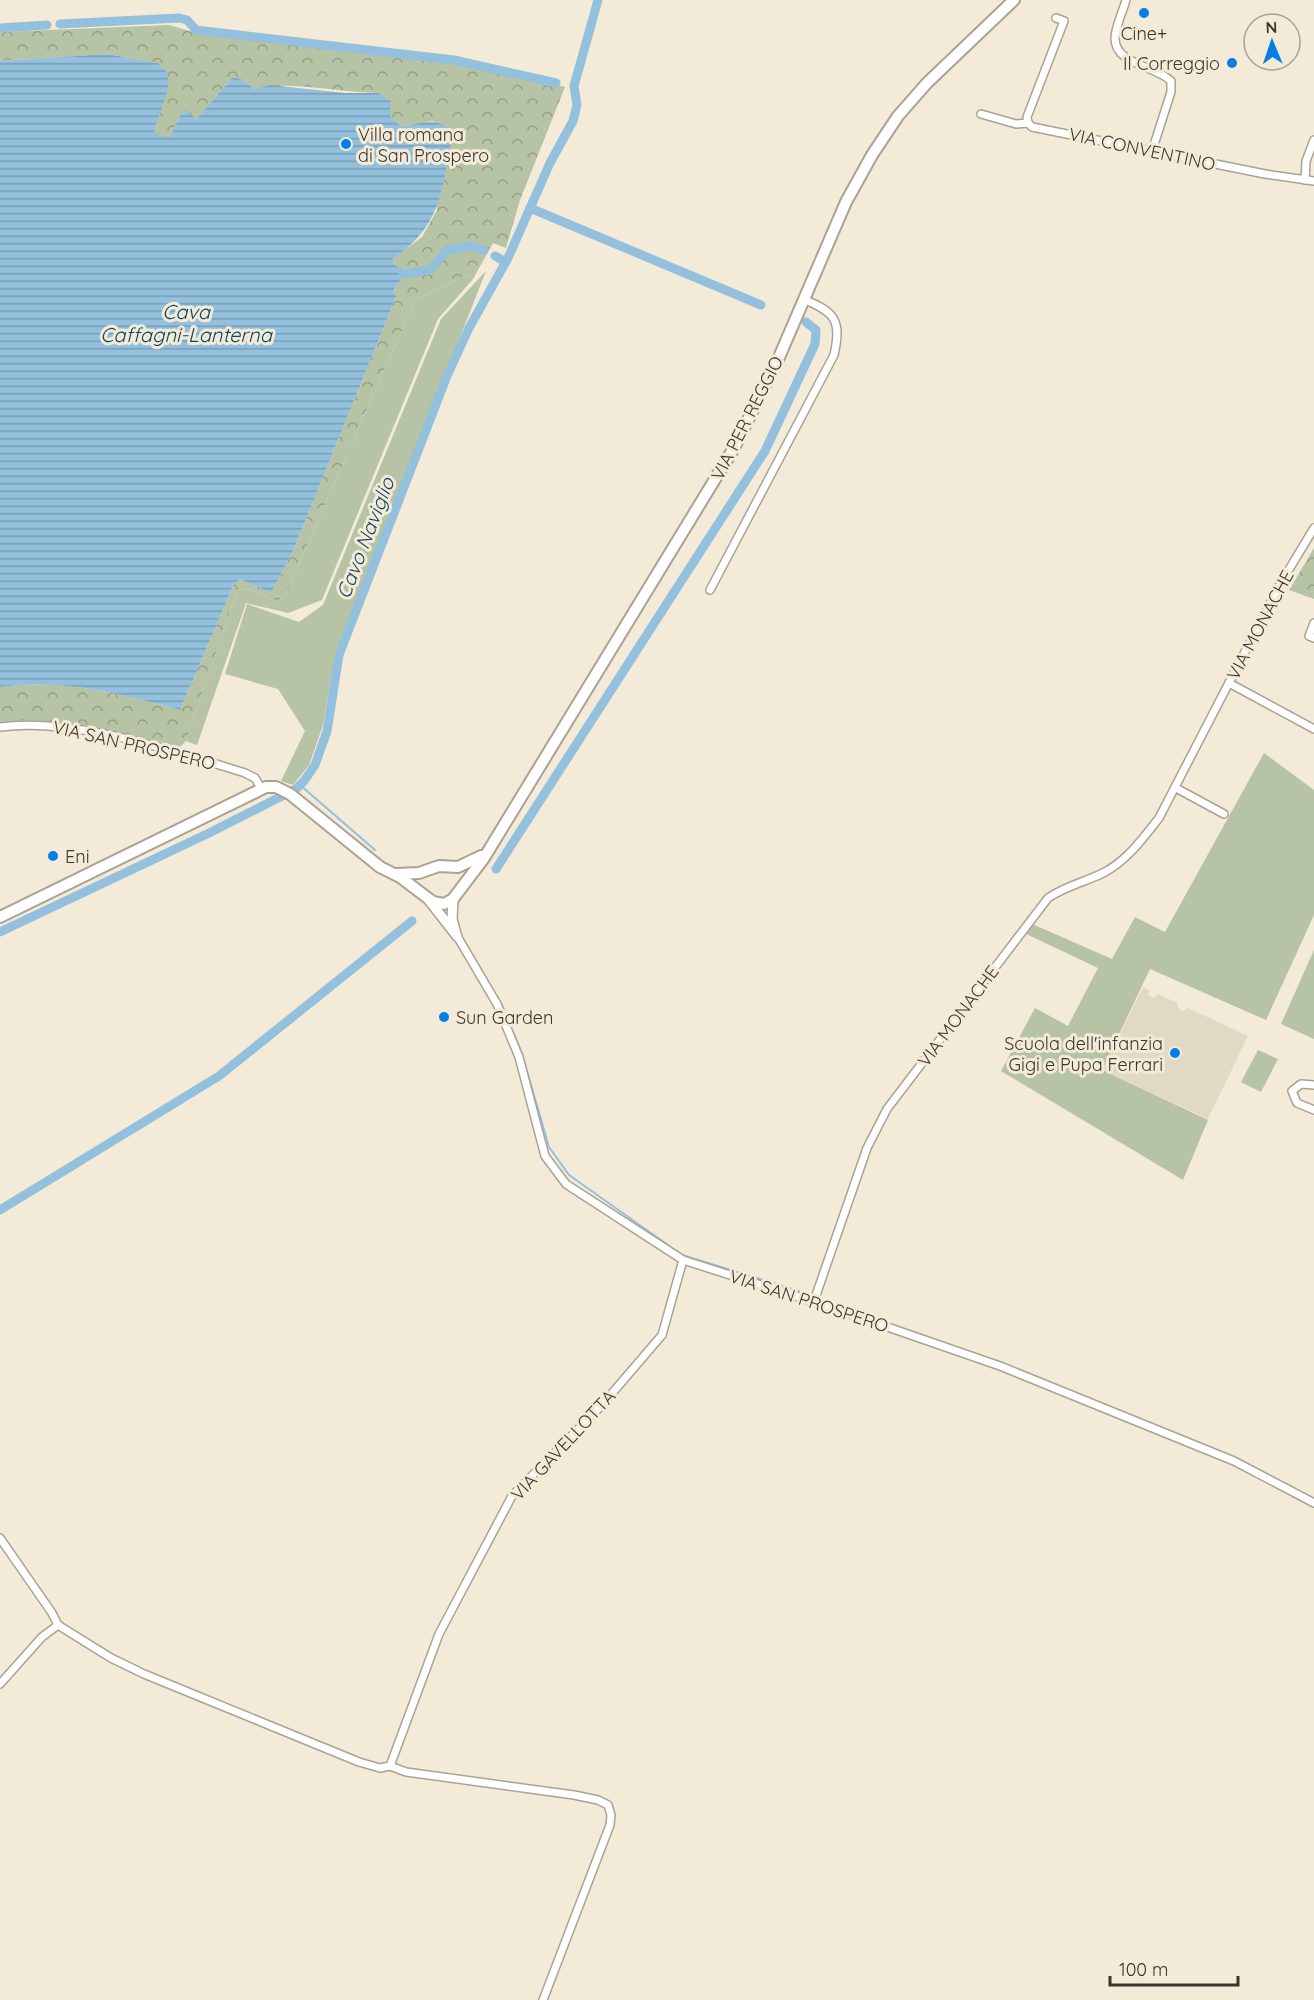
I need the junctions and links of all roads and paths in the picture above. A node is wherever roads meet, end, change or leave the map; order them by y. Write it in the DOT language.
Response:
graph roads {
  1 [pos="1014,0"];
  2 [pos="1126,0"];
  3 [pos="1056,18"];
  4 [pos="981,114"];
  5 [pos="1028,123"];
  6 [pos="1314,140"];
  7 [pos="1152,151"];
  8 [pos="1305,180"];
  9 [pos="1314,181"];
  10 [pos="803,299"];
  11 [pos="1314,528"];
  12 [pos="710,590"];
  13 [pos="1314,623"];
  14 [pos="1314,638"];
  15 [pos="1229,683"];
  16 [pos="0,727"];
  17 [pos="1314,729"];
  18 [pos="261,788"];
  19 [pos="1176,788"];
  20 [pos="1224,814"];
  21 [pos="488,850"];
  22 [pos="449,868"];
  23 [pos="429,870"];
  24 [pos="393,874"];
  25 [pos="456,896"];
  26 [pos="426,897"];
  27 [pos="0,917"];
  28 [pos="457,936"];
  29 [pos="1314,1085"];
  30 [pos="1314,1110"];
  31 [pos="683,1260"];
  32 [pos="814,1301"];
  33 [pos="1314,1503"];
  34 [pos="0,1538"];
  35 [pos="58,1625"];
  36 [pos="0,1684"];
  37 [pos="390,1766"];
  38 [pos="543,2000"];
  1 -- 10 [label="main road, VIA PER REGGIO"];
  2 -- 7 [label="street"];
  3 -- 5 [label="street"];
  4 -- 5 [label="street, VIA CONVENTINO"];
  5 -- 7 [label="street, VIA CONVENTINO"];
  6 -- 8 [label="street"];
  7 -- 8 [label="street, VIA CONVENTINO"];
  8 -- 9 [label="street, VIA CONVENTINO"];
  10 -- 12 [label="street"];
  10 -- 21 [label="main road, VIA PER REGGIO"];
  11 -- 15 [label="street, VIA MONACHE"];
  13 -- 14 [label="street"];
  15 -- 17 [label="street"];
  15 -- 19 [label="street, VIA MONACHE"];
  16 -- 18 [label="street, VIA SAN PROSPERO"];
  18 -- 24 [label="main road"];
  18 -- 27 [label="main road"];
  19 -- 20 [label="street"];
  19 -- 32 [label="street, VIA MONACHE"];
  21 -- 22 [label="main road, VIA PER REGGIO"];
  21 -- 25 [label="main road, VIA PER REGGIO"];
  22 -- 23 [label="main road, VIA PER REGGIO"];
  22 -- 25 [label="main road"];
  23 -- 24 [label="main road, VIA PER REGGIO"];
  23 -- 26 [label="main road"];
  24 -- 26 [label="main road"];
  25 -- 26 [label="main road"];
  25 -- 28 [label="street, VIA SAN PROSPERO"];
  26 -- 28 [label="street, VIA SAN PROSPERO"];
  28 -- 31 [label="street, VIA SAN PROSPERO"];
  29 -- 30 [label="street"];
  31 -- 32 [label="street, VIA SAN PROSPERO"];
  31 -- 37 [label="street, VIA GAVELLOTTA"];
  32 -- 33 [label="street, VIA SAN PROSPERO"];
  34 -- 35 [label="street"];
  35 -- 36 [label="street"];
  35 -- 37 [label="street"];
  37 -- 38 [label="street"];
}
